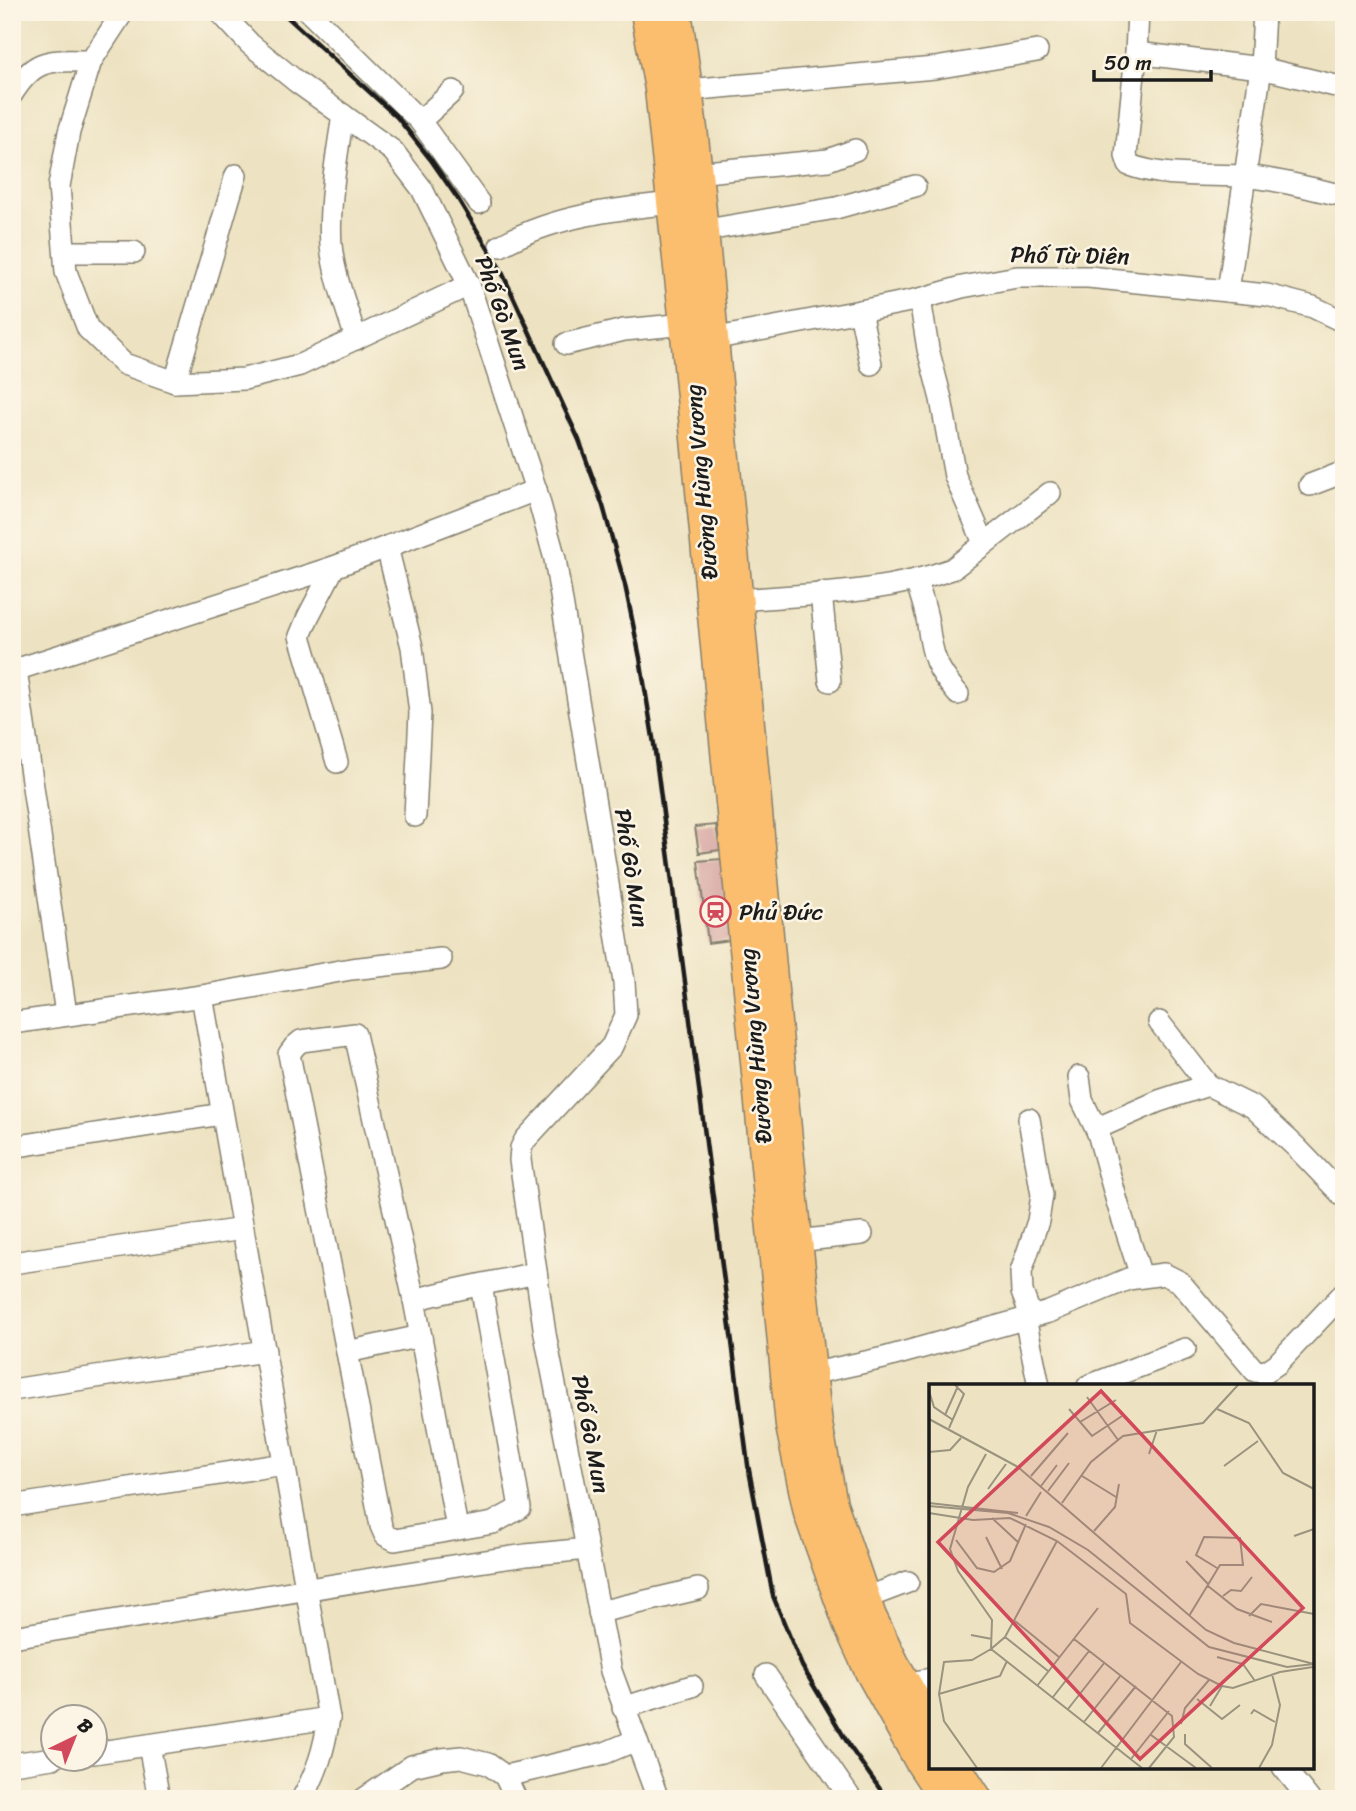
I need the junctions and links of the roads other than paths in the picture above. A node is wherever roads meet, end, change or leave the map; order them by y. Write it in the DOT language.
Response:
graph roads {
  1 [pos="122,12"];
  2 [pos="220,12"];
  3 [pos="309,12"];
  4 [pos="648,12"];
  5 [pos="676,12"];
  6 [pos="1138,12"];
  7 [pos="1264,12"];
  8 [pos="1037,51"];
  9 [pos="1136,53"];
  10 [pos="91,61"];
  11 [pos="1261,68"];
  12 [pos="1344,88"];
  13 [pos="687,90"];
  14 [pos="453,91"];
  15 [pos="12,94"];
  16 [pos="343,115"];
  17 [pos="420,121"];
  18 [pos="855,150"];
  19 [pos="695,173"];
  20 [pos="236,174"];
  21 [pos="1244,176"];
  22 [pos="915,186"];
  23 [pos="1344,197"];
  24 [pos="673,203"];
  25 [pos="479,204"];
  26 [pos="701,231"];
  27 [pos="500,246"];
  28 [pos="65,252"];
  29 [pos="134,252"];
  30 [pos="469,285"];
  31 [pos="1228,292"];
  32 [pos="920,299"];
  33 [pos="860,311"];
  34 [pos="1344,322"];
  35 [pos="699,332"];
  36 [pos="356,339"];
  37 [pos="566,344"];
  38 [pos="871,364"];
  39 [pos="175,382"];
  40 [pos="1344,472"];
  41 [pos="1310,485"];
  42 [pos="536,490"];
  43 [pos="1050,493"];
  44 [pos="984,543"];
  45 [pos="387,547"];
  46 [pos="334,567"];
  47 [pos="916,580"];
  48 [pos="821,593"];
  49 [pos="737,600"];
  50 [pos="14,671"];
  51 [pos="830,681"];
  52 [pos="958,694"];
  53 [pos="337,762"];
  54 [pos="415,816"];
  55 [pos="441,959"];
  56 [pos="202,996"];
  57 [pos="66,1014"];
  58 [pos="1159,1022"];
  59 [pos="12,1023"];
  60 [pos="1080,1077"];
  61 [pos="1208,1085"];
  62 [pos="222,1114"];
  63 [pos="1029,1119"];
  64 [pos="1098,1133"];
  65 [pos="12,1147"];
  66 [pos="1344,1197"];
  67 [pos="243,1229"];
  68 [pos="862,1234"];
  69 [pos="796,1241"];
  70 [pos="12,1263"];
  71 [pos="536,1273"];
  72 [pos="1141,1276"];
  73 [pos="481,1285"];
  74 [pos="1344,1293"];
  75 [pos="414,1300"];
  76 [pos="1028,1317"];
  77 [pos="421,1336"];
  78 [pos="1185,1349"];
  79 [pos="265,1351"];
  80 [pos="347,1352"];
  81 [pos="810,1374"];
  82 [pos="1039,1384"];
  83 [pos="1093,1384"];
  84 [pos="12,1390"];
  85 [pos="284,1464"];
  86 [pos="12,1506"];
  87 [pos="457,1528"];
  88 [pos="587,1549"];
  89 [pos="908,1582"];
  90 [pos="698,1589"];
  91 [pos="305,1590"];
  92 [pos="863,1599"];
  93 [pos="599,1612"];
  94 [pos="12,1637"];
  95 [pos="766,1675"];
  96 [pos="917,1681"];
  97 [pos="692,1686"];
  98 [pos="623,1708"];
  99 [pos="329,1718"];
  100 [pos="929,1722"];
  101 [pos="636,1740"];
  102 [pos="149,1745"];
  103 [pos="108,1751"];
  104 [pos="38,1761"];
  105 [pos="12,1764"];
  106 [pos="956,1769"];
  107 [pos="1285,1769"];
  108 [pos="505,1776"];
  109 [pos="159,1799"];
  110 [pos="302,1799"];
  111 [pos="364,1799"];
  112 [pos="516,1799"];
  113 [pos="658,1799"];
  114 [pos="851,1799"];
  115 [pos="946,1799"];
  116 [pos="975,1799"];
  117 [pos="1309,1799"];
  1 -- 10 [label="street"];
  2 -- 16 [label="street, Phố Gò Mun"];
  3 -- 17 [label="street"];
  4 -- 24 [label="highway, Đường Hùng Vương"];
  5 -- 13 [label="highway, Đường Hùng Vương"];
  6 -- 9 [label="street"];
  7 -- 11 [label="street"];
  8 -- 13 [label="street"];
  9 -- 11 [label="street"];
  9 -- 21 [label="street"];
  10 -- 15 [label="street"];
  10 -- 28 [label="street"];
  11 -- 12 [label="street"];
  11 -- 21 [label="street"];
  13 -- 19 [label="highway, Đường Hùng Vương"];
  14 -- 17 [label="street"];
  16 -- 30 [label="street, Phố Gò Mun"];
  16 -- 36 [label="street"];
  17 -- 25 [label="street"];
  18 -- 19 [label="street"];
  19 -- 26 [label="highway, Đường Hùng Vương"];
  20 -- 39 [label="street"];
  21 -- 23 [label="street"];
  21 -- 31 [label="street"];
  22 -- 26 [label="street"];
  24 -- 27 [label="street"];
  24 -- 35 [label="highway, Đường Hùng Vương"];
  26 -- 35 [label="highway, Đường Hùng Vương"];
  28 -- 29 [label="street"];
  28 -- 39 [label="street"];
  30 -- 36 [label="street"];
  30 -- 42 [label="street, Phố Gò Mun"];
  31 -- 32 [label="street, Phố Từ Diên"];
  31 -- 34 [label="street, Phố Từ Diên"];
  32 -- 33 [label="street, Phố Từ Diên"];
  32 -- 44 [label="street"];
  33 -- 35 [label="street, Phố Từ Diên"];
  33 -- 38 [label="street"];
  35 -- 37 [label="street, Phố Từ Diên"];
  35 -- 49 [label="highway, Đường Hùng Vương"];
  35 -- 115 [label="highway, Đường Hùng Vương"];
  36 -- 39 [label="street"];
  40 -- 41 [label="street"];
  42 -- 45 [label="street"];
  42 -- 71 [label="street, Phố Gò Mun"];
  43 -- 44 [label="street"];
  44 -- 47 [label="street"];
  45 -- 46 [label="street"];
  45 -- 54 [label="street"];
  46 -- 50 [label="street"];
  46 -- 53 [label="street"];
  47 -- 48 [label="street"];
  47 -- 52 [label="street"];
  48 -- 49 [label="street"];
  48 -- 51 [label="street"];
  49 -- 69 [label="highway, Đường Hùng Vương"];
  50 -- 57 [label="street"];
  55 -- 56 [label="street"];
  56 -- 57 [label="street"];
  56 -- 62 [label="street"];
  57 -- 59 [label="street"];
  58 -- 61 [label="street"];
  60 -- 64 [label="street"];
  61 -- 64 [label="street"];
  61 -- 66 [label="street"];
  62 -- 65 [label="street"];
  62 -- 67 [label="street"];
  63 -- 76 [label="street"];
  64 -- 72 [label="street"];
  67 -- 70 [label="street"];
  67 -- 79 [label="street"];
  68 -- 69 [label="street"];
  69 -- 81 [label="highway, Đường Hùng Vương"];
  71 -- 73 [label="street"];
  71 -- 88 [label="street, Phố Gò Mun"];
  72 -- 74 [label="street"];
  72 -- 76 [label="street"];
  73 -- 75 [label="street"];
  73 -- 87 [label="street"];
  75 -- 77 [label="street"];
  75 -- 80 [label="street"];
  76 -- 81 [label="street"];
  76 -- 82 [label="street"];
  77 -- 80 [label="street"];
  77 -- 87 [label="street"];
  78 -- 83 [label="street"];
  79 -- 84 [label="street"];
  79 -- 85 [label="street"];
  80 -- 87 [label="street"];
  81 -- 92 [label="highway, Đường Hùng Vương"];
  85 -- 86 [label="street"];
  85 -- 91 [label="street"];
  88 -- 91 [label="street"];
  88 -- 93 [label="street, Phố Gò Mun"];
  89 -- 92 [label="street"];
  90 -- 93 [label="street"];
  91 -- 94 [label="street"];
  91 -- 99 [label="street"];
  92 -- 96 [label="highway, Đường Hùng Vương"];
  93 -- 98 [label="street, Phố Gò Mun"];
  95 -- 114 [label="street"];
  96 -- 100 [label="highway, Đường Hùng Vương"];
  97 -- 98 [label="street"];
  98 -- 101 [label="street, Phố Gò Mun"];
  99 -- 102 [label="street"];
  99 -- 110 [label="street"];
  101 -- 108 [label="street"];
  101 -- 113 [label="street, Phố Gò Mun"];
  102 -- 103 [label="street"];
  102 -- 109 [label="street"];
  104 -- 105 [label="street"];
  106 -- 116 [label="highway"];
  107 -- 117 [label="street"];
  108 -- 111 [label="street"];
  108 -- 112 [label="street"];
}
